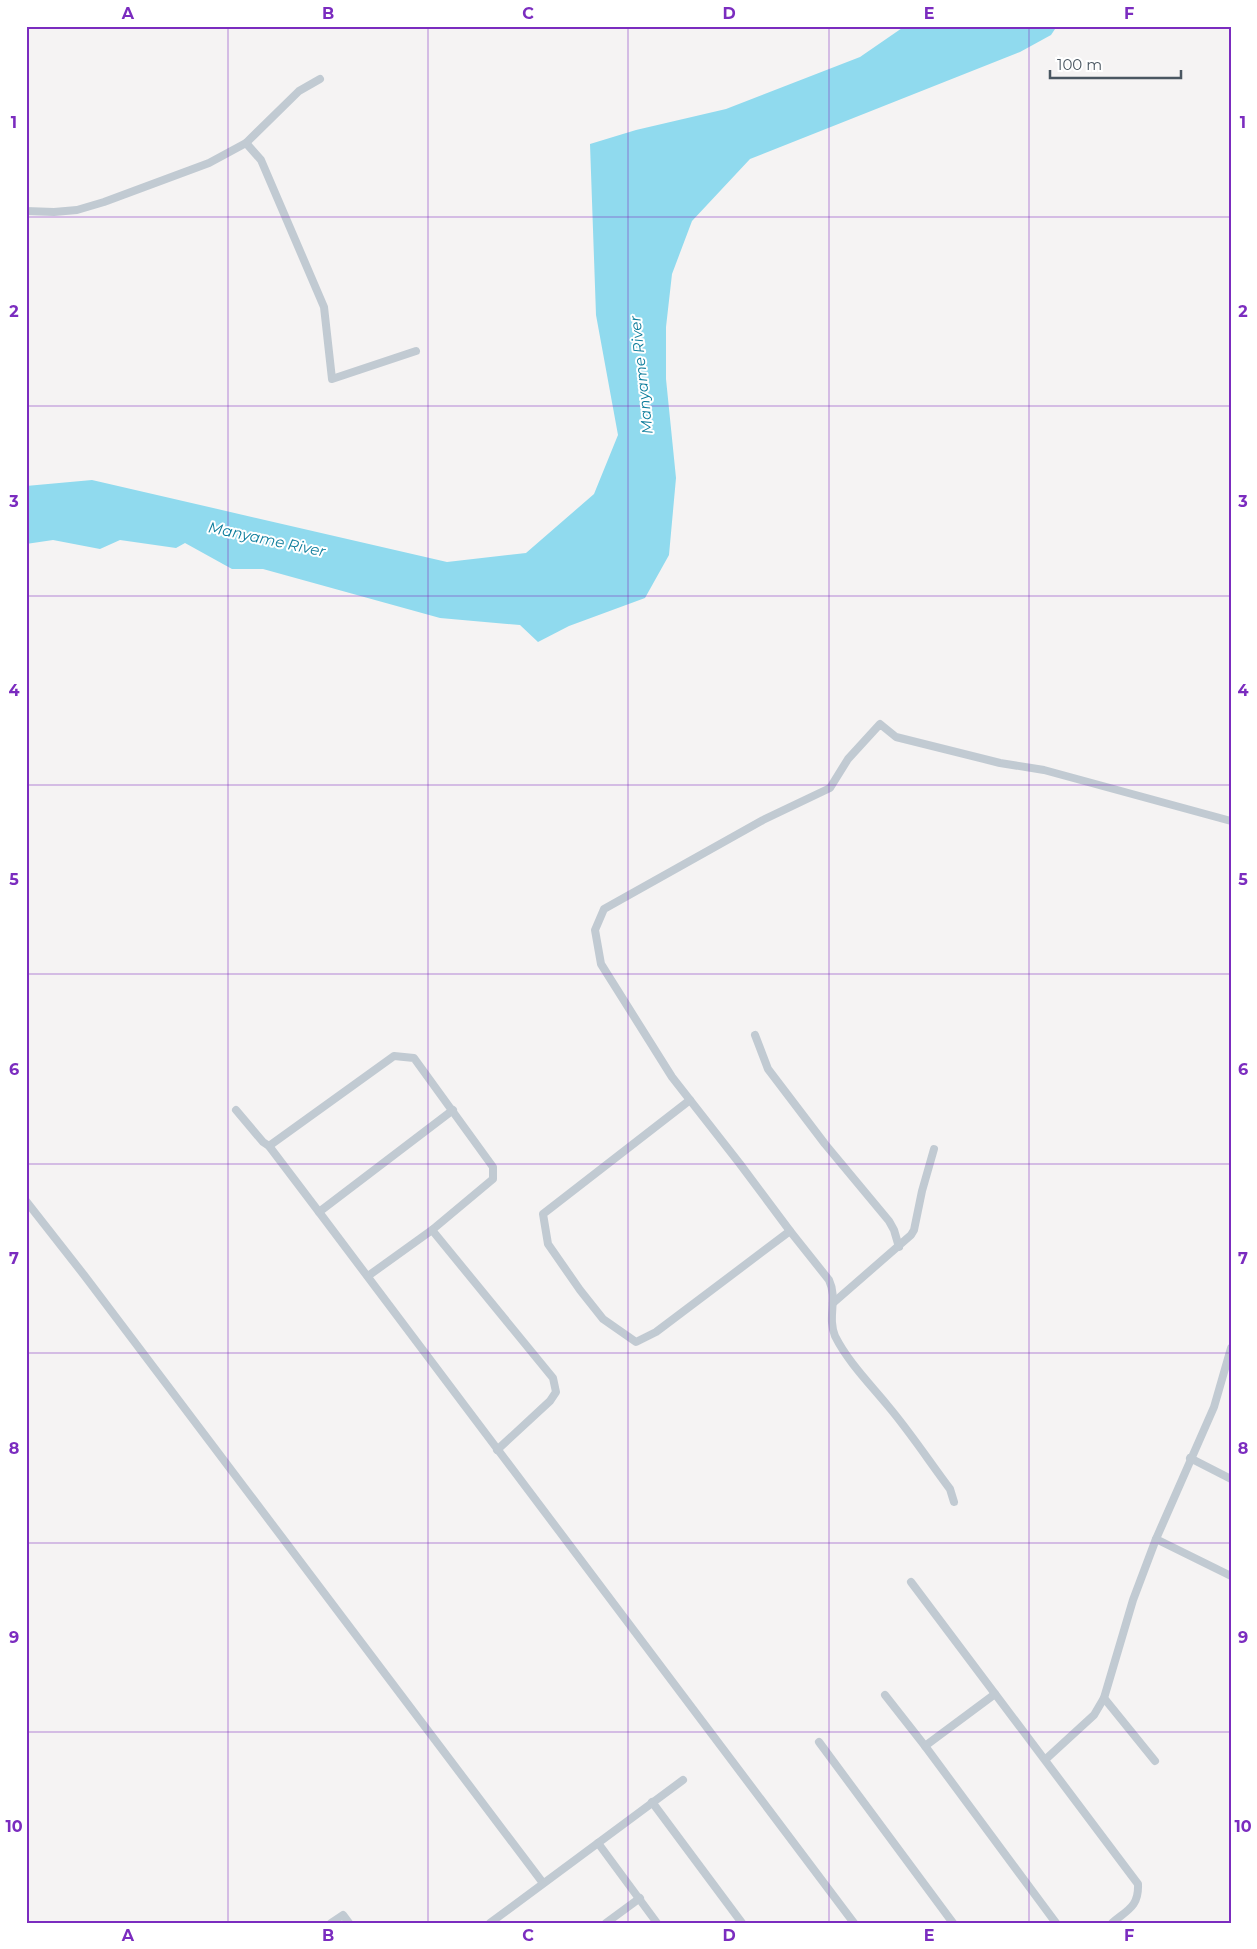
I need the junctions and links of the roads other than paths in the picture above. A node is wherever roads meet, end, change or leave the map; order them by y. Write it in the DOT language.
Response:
graph roads {
  1 [pos="320,79"];
  2 [pos="246,143"];
  3 [pos="26,211"];
  4 [pos="416,351"];
  5 [pos="1231,821"];
  6 [pos="755,1035"];
  7 [pos="690,1100"];
  8 [pos="236,1110"];
  9 [pos="453,1110"];
  10 [pos="269,1146"];
  11 [pos="934,1149"];
  12 [pos="26,1201"];
  13 [pos="319,1212"];
  14 [pos="432,1230"];
  15 [pos="790,1231"];
  16 [pos="899,1247"];
  17 [pos="368,1276"];
  18 [pos="833,1303"];
  19 [pos="1231,1348"];
  20 [pos="497,1450"];
  21 [pos="1190,1458"];
  22 [pos="1231,1479"];
  23 [pos="954,1502"];
  24 [pos="1156,1539"];
  25 [pos="1231,1576"];
  26 [pos="911,1582"];
  27 [pos="995,1694"];
  28 [pos="885,1695"];
  29 [pos="1104,1698"];
  30 [pos="819,1742"];
  31 [pos="925,1746"];
  32 [pos="1046,1759"];
  33 [pos="1155,1761"];
  34 [pos="683,1780"];
  35 [pos="652,1802"];
  36 [pos="598,1843"];
  37 [pos="543,1883"];
  38 [pos="640,1898"];
  39 [pos="331,1923"];
  40 [pos="349,1923"];
  41 [pos="490,1923"];
  42 [pos="606,1923"];
  43 [pos="658,1923"];
  44 [pos="742,1923"];
  45 [pos="854,1923"];
  46 [pos="953,1923"];
  47 [pos="1056,1923"];
  48 [pos="1112,1923"];
  1 -- 2 [label="street"];
  2 -- 3 [label="street"];
  2 -- 4 [label="street"];
  5 -- 7 [label="street"];
  6 -- 16 [label="street"];
  7 -- 15 [label="street"];
  7 -- 15 [label="street"];
  8 -- 10 [label="street"];
  9 -- 10 [label="street"];
  9 -- 13 [label="street"];
  9 -- 14 [label="street"];
  10 -- 13 [label="street"];
  11 -- 16 [label="street"];
  12 -- 37 [label="street"];
  13 -- 17 [label="street"];
  14 -- 17 [label="street"];
  14 -- 20 [label="street"];
  15 -- 18 [label="street"];
  16 -- 18 [label="street"];
  17 -- 20 [label="street"];
  18 -- 23 [label="street"];
  19 -- 21 [label="street"];
  20 -- 45 [label="street"];
  21 -- 22 [label="street"];
  21 -- 24 [label="street"];
  24 -- 25 [label="street"];
  24 -- 29 [label="street"];
  26 -- 27 [label="street"];
  27 -- 31 [label="street"];
  27 -- 32 [label="street"];
  28 -- 31 [label="street"];
  29 -- 32 [label="street"];
  29 -- 33 [label="street"];
  30 -- 46 [label="street"];
  31 -- 47 [label="street"];
  32 -- 48 [label="street"];
  34 -- 35 [label="street"];
  35 -- 36 [label="street"];
  35 -- 44 [label="street"];
  36 -- 37 [label="street"];
  36 -- 38 [label="street"];
  37 -- 41 [label="street"];
  38 -- 42 [label="street"];
  38 -- 43 [label="street"];
  39 -- 40 [label="street"];
}
